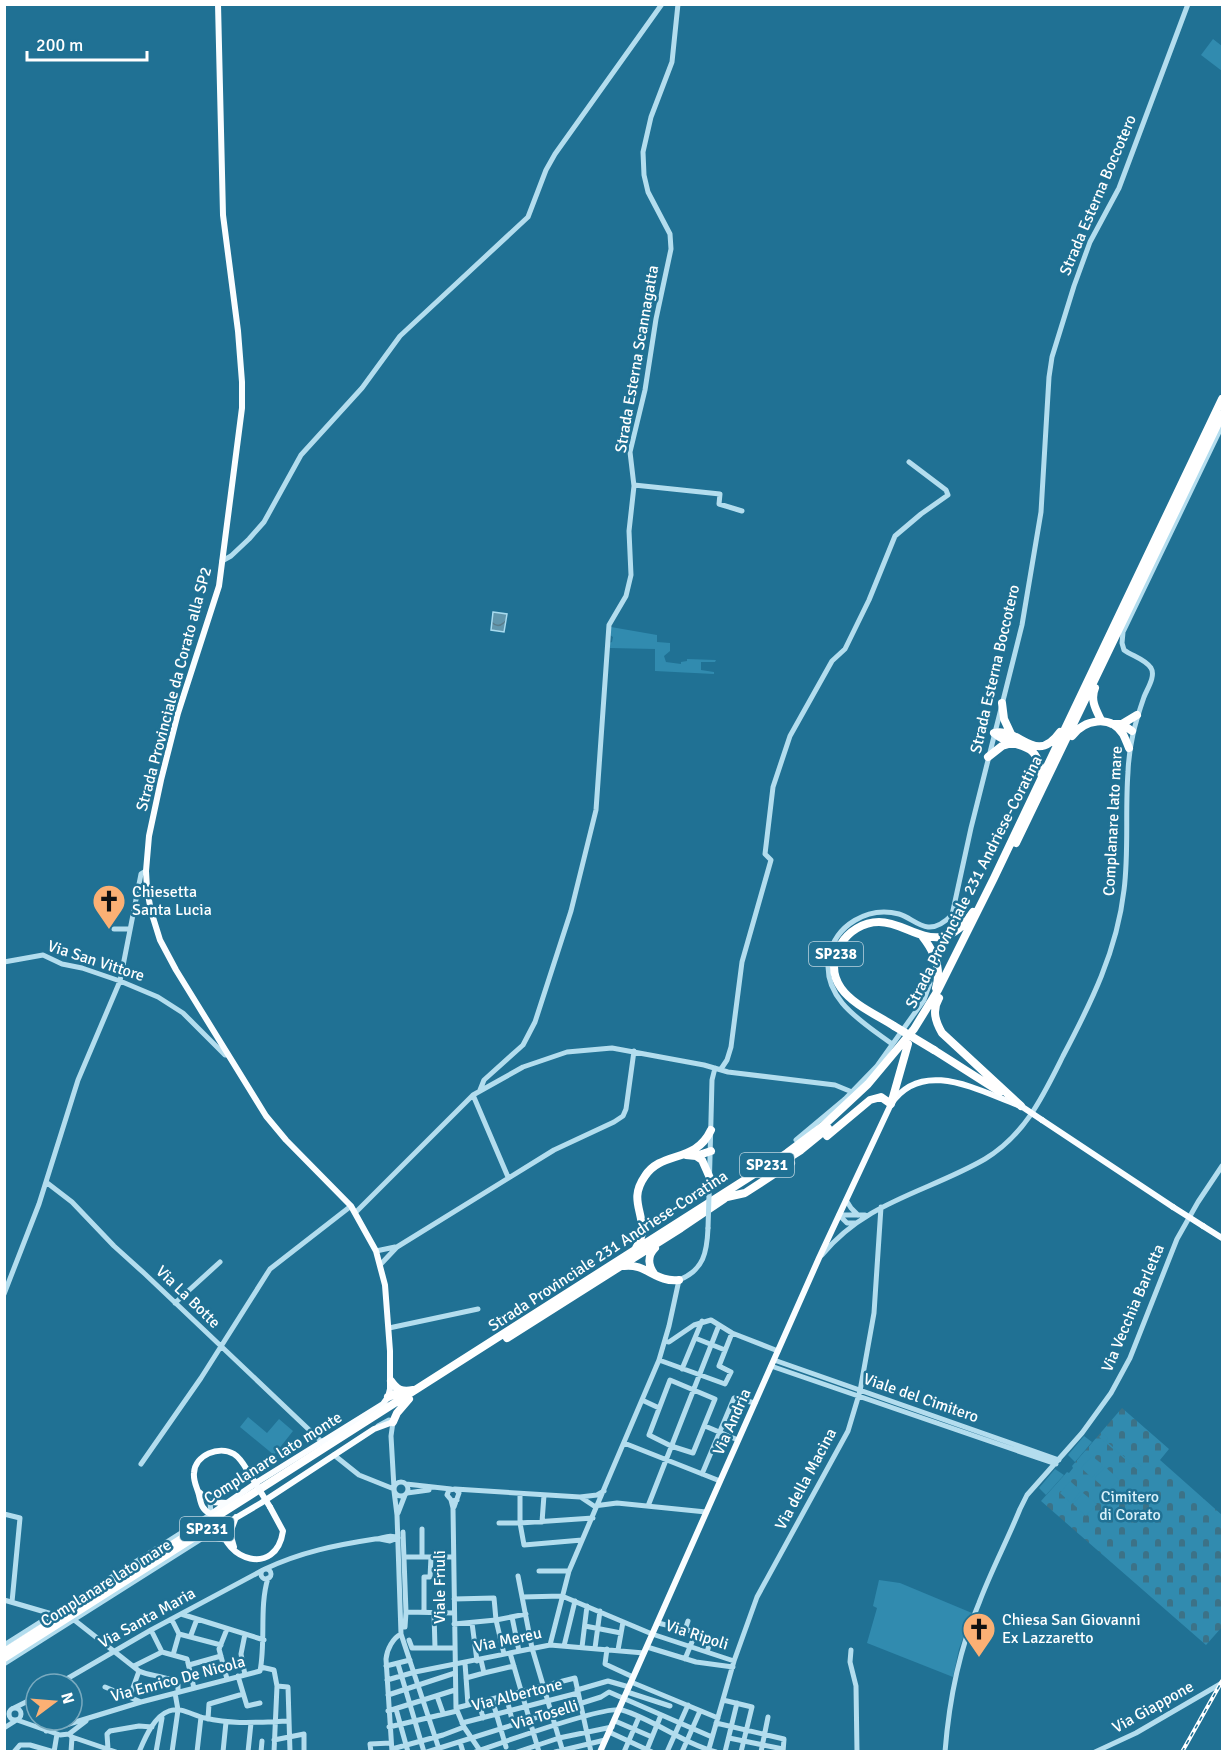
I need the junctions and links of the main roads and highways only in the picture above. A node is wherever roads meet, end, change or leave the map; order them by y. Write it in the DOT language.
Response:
graph roads {
  1 [pos="218,4"];
  2 [pos="1222,399"];
  3 [pos="1222,415"];
  4 [pos="1105,661"];
  5 [pos="1002,703"];
  6 [pos="1074,711"];
  7 [pos="1137,715"];
  8 [pos="1101,720"];
  9 [pos="1122,728"];
  10 [pos="1132,731"];
  11 [pos="1011,734"];
  12 [pos="1016,743"];
  13 [pos="1129,748"];
  14 [pos="988,757"];
  15 [pos="1045,779"];
  16 [pos="1002,860"];
  17 [pos="921,935"];
  18 [pos="945,984"];
  19 [pos="917,1024"];
  20 [pos="908,1044"];
  21 [pos="891,1104"];
  22 [pos="1021,1106"];
  23 [pos="711,1130"];
  24 [pos="711,1151"];
  25 [pos="698,1152"];
  26 [pos="710,1178"];
  27 [pos="727,1197"];
  28 [pos="641,1222"];
  29 [pos="678,1226"];
  30 [pos="1222,1238"];
  31 [pos="636,1250"];
  32 [pos="620,1267"];
  33 [pos="655,1275"];
  34 [pos="679,1280"];
  35 [pos="391,1381"];
  36 [pos="418,1389"];
  37 [pos="401,1391"];
  38 [pos="388,1397"];
  39 [pos="409,1399"];
  40 [pos="393,1422"];
  41 [pos="198,1492"];
  42 [pos="229,1502"];
  43 [pos="237,1516"];
  44 [pos="236,1550"];
  45 [pos="4,1652"];
  46 [pos="4,1658"];
  47 [pos="600,1752"];
  1 -- 35 [label="main road, Strada Provinciale da Corato alla SP2"];
  2 -- 6 [label="highway, Strada Provinciale 231 Andriese-Coratina / SP231"];
  3 -- 4 [label="highway, Strada Provinciale 231 Andriese-Coratina / SP231"];
  4 -- 8 [label="highway"];
  4 -- 15 [label="highway, Strada Provinciale 231 Andriese-Coratina / SP231"];
  5 -- 11 [label="highway"];
  6 -- 11 [label="highway"];
  6 -- 15 [label="highway, Strada Provinciale 231 Andriese-Coratina / SP231"];
  7 -- 9 [label="highway"];
  8 -- 9 [label="highway"];
  8 -- 15 [label="highway"];
  9 -- 10 [label="highway"];
  9 -- 13 [label="highway"];
  11 -- 12 [label="highway"];
  12 -- 14 [label="highway"];
  12 -- 15 [label="highway"];
  15 -- 16 [label="highway, Strada Provinciale 231 Andriese-Coratina / SP231"];
  15 -- 18 [label="highway, Strada Provinciale 231 Andriese-Coratina / SP231"];
  16 -- 17 [label="highway"];
  16 -- 19 [label="highway, Strada Provinciale 231 Andriese-Coratina / SP231"];
  17 -- 19 [label="highway"];
  17 -- 22 [label="highway, SP238, bridge"];
  18 -- 20 [label="highway, Strada Provinciale 231 Andriese-Coratina / SP231"];
  18 -- 22 [label="highway"];
  19 -- 29 [label="highway, Strada Provinciale 231 Andriese-Coratina / SP231"];
  20 -- 21 [label="highway"];
  20 -- 27 [label="highway, Strada Provinciale 231 Andriese-Coratina / SP231"];
  21 -- 22 [label="main road"];
  21 -- 27 [label="highway"];
  21 -- 47 [label="main road, Via Andria"];
  22 -- 30 [label="main road, SP238, bridge"];
  23 -- 25 [label="highway"];
  24 -- 25 [label="highway"];
  25 -- 26 [label="highway"];
  25 -- 28 [label="highway"];
  27 -- 29 [label="highway, Strada Provinciale 231 Andriese-Coratina / SP231"];
  28 -- 29 [label="highway"];
  28 -- 31 [label="highway"];
  29 -- 31 [label="highway, Strada Provinciale 231 Andriese-Coratina / SP231"];
  29 -- 32 [label="highway, Strada Provinciale 231 Andriese-Coratina / SP231"];
  29 -- 33 [label="highway"];
  31 -- 36 [label="highway, Strada Provinciale 231 Andriese-Coratina / SP231"];
  32 -- 33 [label="highway"];
  32 -- 39 [label="highway, Strada Provinciale 231 Andriese-Coratina / SP231"];
  33 -- 34 [label="highway"];
  35 -- 37 [label="highway"];
  35 -- 38 [label="main road"];
  36 -- 37 [label="highway"];
  36 -- 45 [label="highway, Strada Provinciale 231 Andriese-Coratina / SP231"];
  37 -- 38 [label="highway"];
  38 -- 42 [label="main road, Complanare lato monte"];
  39 -- 40 [label="highway"];
  39 -- 46 [label="highway, Strada Provinciale 231 Andriese-Coratina / SP231"];
  40 -- 43 [label="main road, Complanare lato mare"];
  41 -- 42 [label="main road"];
  41 -- 42 [label="main road, Complanare lato monte"];
  41 -- 44 [label="main road, bridge"];
  43 -- 44 [label="main road"];
  43 -- 44 [label="main road, Complanare lato mare"];
}
